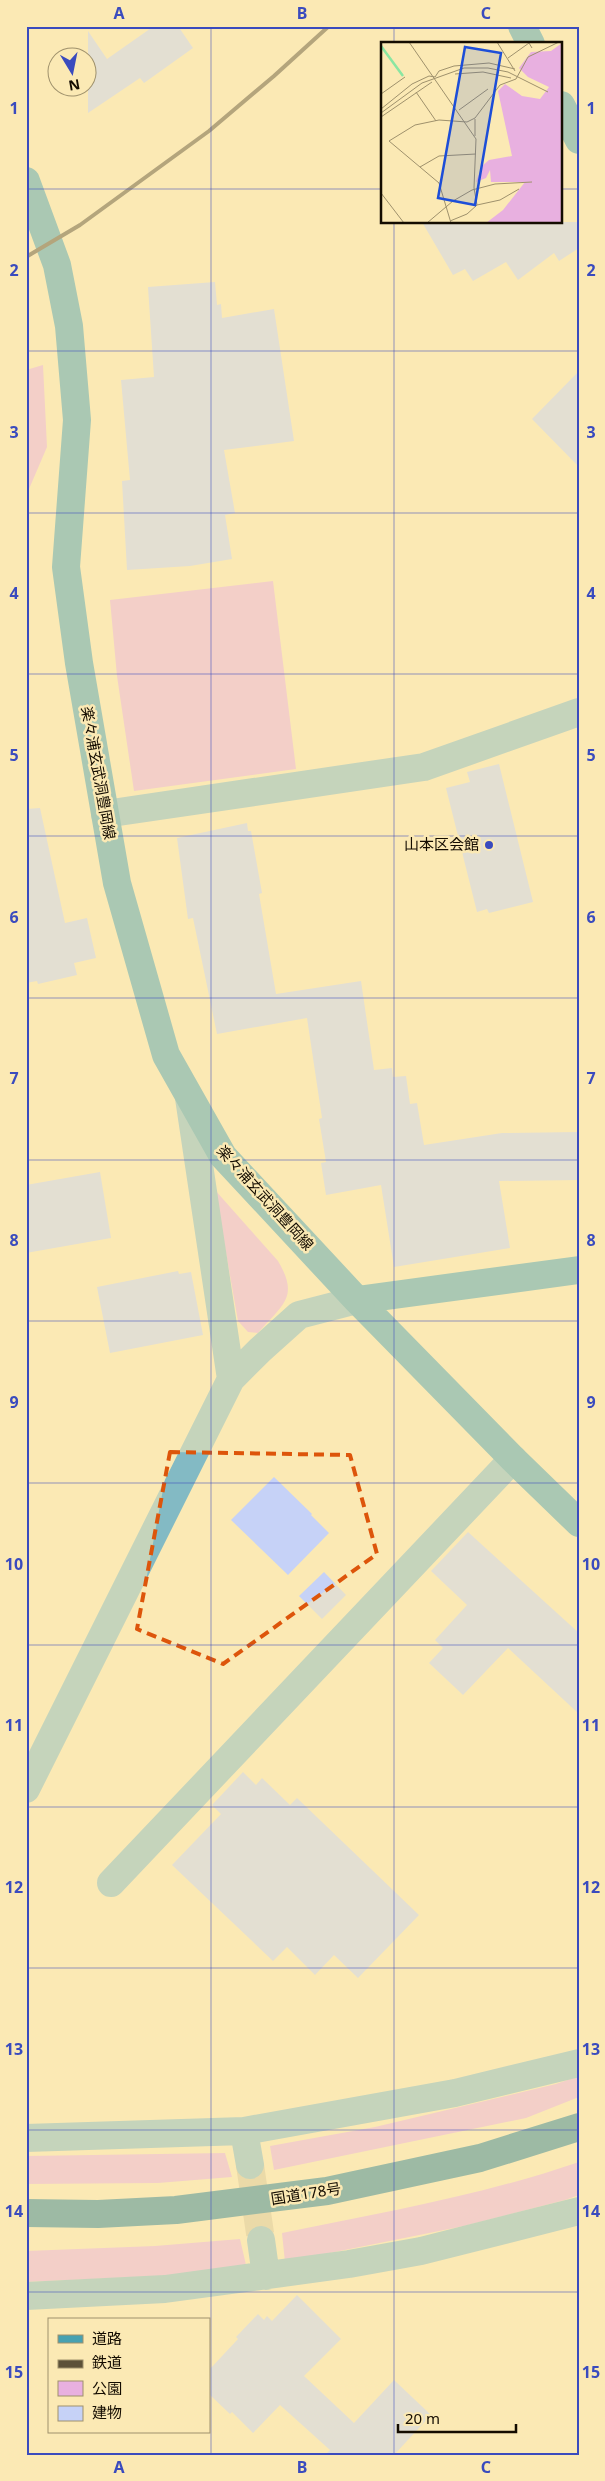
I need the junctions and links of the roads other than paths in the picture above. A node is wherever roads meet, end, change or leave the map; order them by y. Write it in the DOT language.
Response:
graph roads {
  1 [pos="522,26"];
  2 [pos="530,42"];
  3 [pos="562,107"];
  4 [pos="579,140"];
  5 [pos="26,181"];
  6 [pos="579,712"];
  7 [pos="105,814"];
  8 [pos="188,1098"];
  9 [pos="579,1270"];
  10 [pos="357,1300"];
  11 [pos="231,1379"];
  12 [pos="513,1459"];
  13 [pos="579,1523"];
  14 [pos="26,1789"];
  15 [pos="111,1883"];
  16 [pos="579,2062"];
  17 [pos="579,2127"];
  18 [pos="244,2131"];
  19 [pos="26,2138"];
  20 [pos="250,2164"];
  21 [pos="579,2211"];
  22 [pos="26,2213"];
  23 [pos="261,2240"];
  24 [pos="266,2276"];
  25 [pos="26,2296"];
  1 -- 2 [label="main road"];
  3 -- 4 [label="main road"];
  5 -- 7 [label="main road, 楽々浦玄武洞豊岡線"];
  6 -- 7 [label="street"];
  7 -- 8 [label="main road, 楽々浦玄武洞豊岡線"];
  8 -- 10 [label="main road, 楽々浦玄武洞豊岡線"];
  8 -- 11 [label="street"];
  9 -- 10 [label="main road"];
  10 -- 11 [label="street"];
  10 -- 12 [label="main road, 楽々浦玄武洞豊岡線"];
  11 -- 14 [label="street"];
  12 -- 13 [label="main road, 楽々浦玄武洞豊岡線"];
  12 -- 15 [label="street"];
  16 -- 18 [label="street"];
  17 -- 22 [label="highway, 国道178号"];
  18 -- 19 [label="street"];
  18 -- 20 [label="street"];
  21 -- 24 [label="street"];
  23 -- 24 [label="street"];
  24 -- 25 [label="street"];
}
